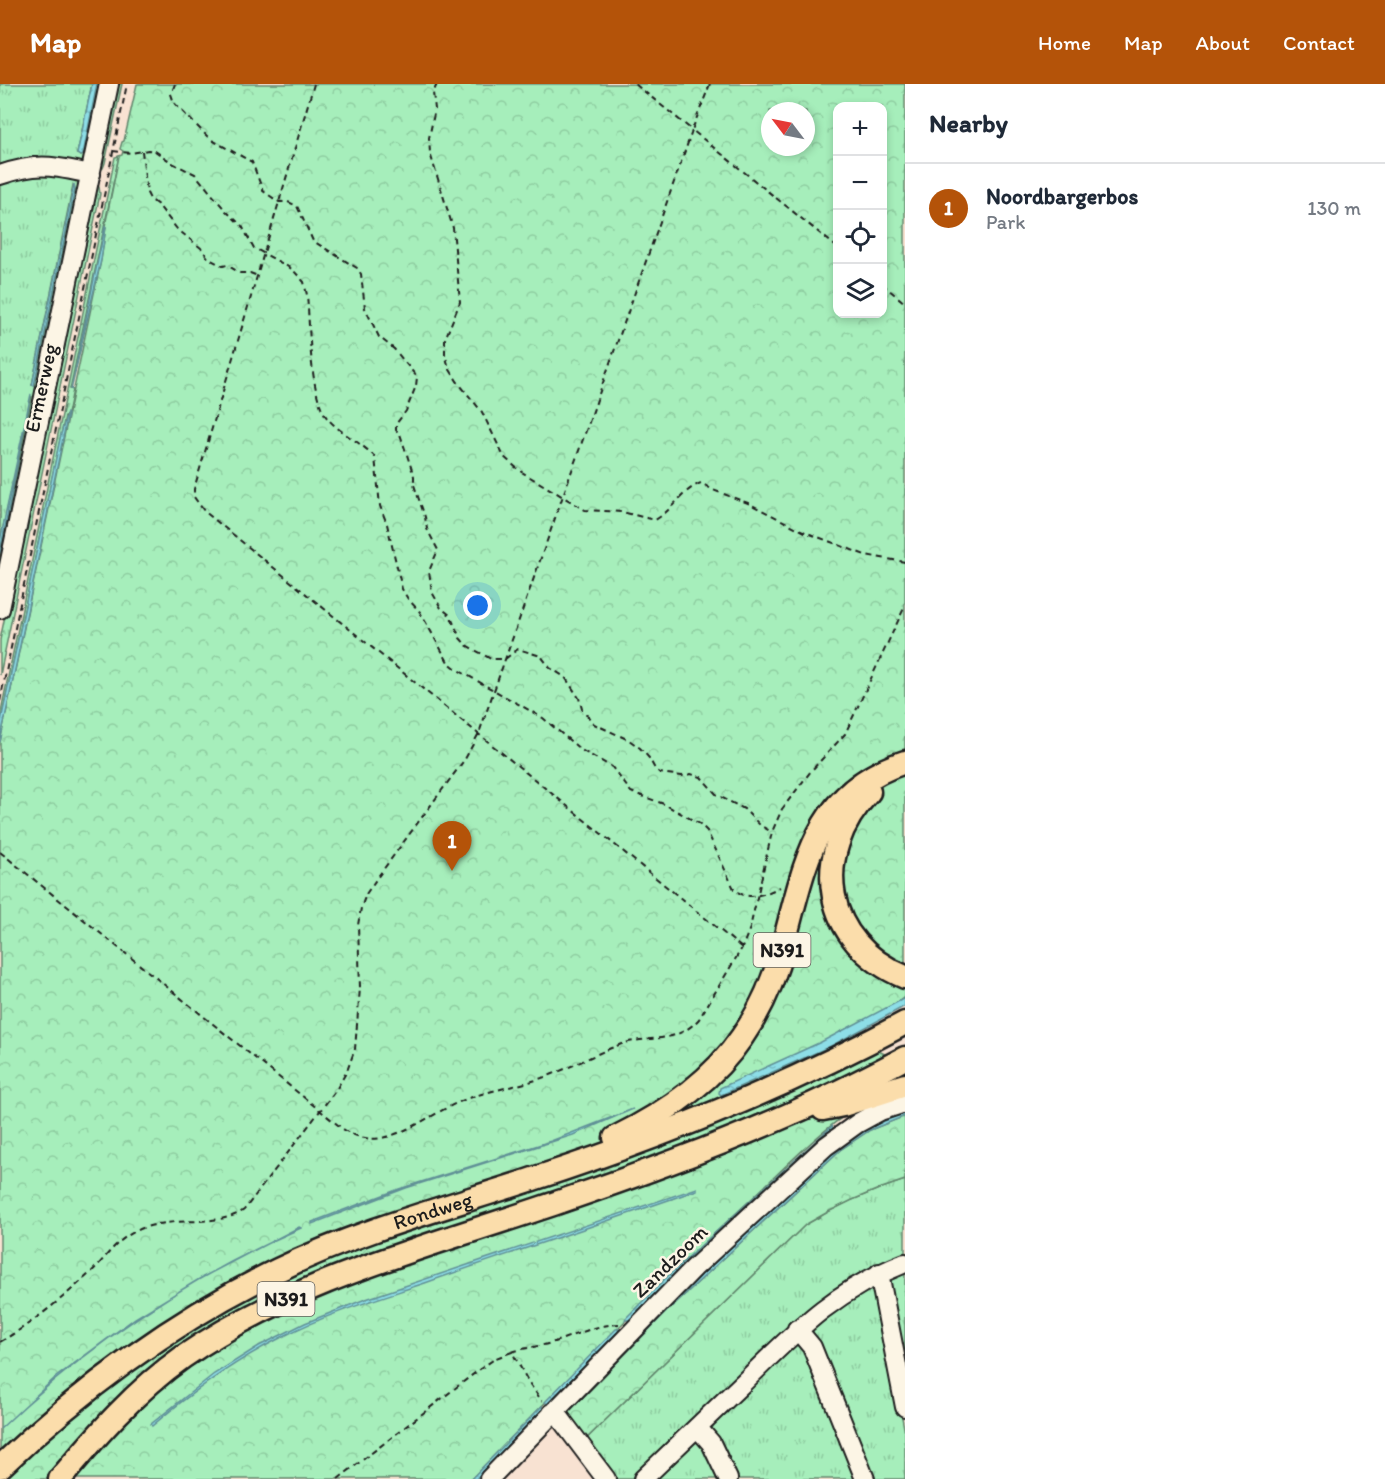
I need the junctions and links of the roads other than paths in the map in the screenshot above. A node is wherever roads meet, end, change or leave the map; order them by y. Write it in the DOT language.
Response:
graph roads {
  1 [pos="109,84"];
  2 [pos="91,174"];
  3 [pos="0,175"];
  4 [pos="0,609"];
  5 [pos="905,762"];
  6 [pos="905,772"];
  7 [pos="905,976"];
  8 [pos="905,1023"];
  9 [pos="905,1058"];
  10 [pos="905,1084"];
  11 [pos="905,1103"];
  12 [pos="791,1114"];
  13 [pos="533,1179"];
  14 [pos="905,1263"];
  15 [pos="879,1273"];
  16 [pos="797,1329"];
  17 [pos="905,1407"];
  18 [pos="552,1413"];
  19 [pos="697,1427"];
  20 [pos="0,1467"];
  21 [pos="60,1479"];
  22 [pos="489,1479"];
  23 [pos="606,1479"];
  24 [pos="643,1479"];
  25 [pos="728,1479"];
  26 [pos="864,1479"];
  1 -- 2 [label="street, Ermerweg"];
  2 -- 3 [label="street"];
  2 -- 4 [label="street, Ermerweg"];
  5 -- 13 [label="main road, N391"];
  6 -- 7 [label="main road"];
  8 -- 13 [label="main road, Rondweg / N391"];
  9 -- 12 [label="main road, Rondweg / N391"];
  10 -- 12 [label="main road, N391"];
  11 -- 18 [label="street, Zandzoom"];
  12 -- 21 [label="main road, Rondweg / N391"];
  13 -- 20 [label="main road, Rondweg / N391"];
  14 -- 15 [label="street"];
  15 -- 16 [label="street"];
  15 -- 17 [label="street"];
  16 -- 19 [label="street"];
  16 -- 26 [label="street"];
  18 -- 22 [label="street, Zandzoom"];
  18 -- 23 [label="street"];
  19 -- 24 [label="street"];
  19 -- 25 [label="street"];
}
